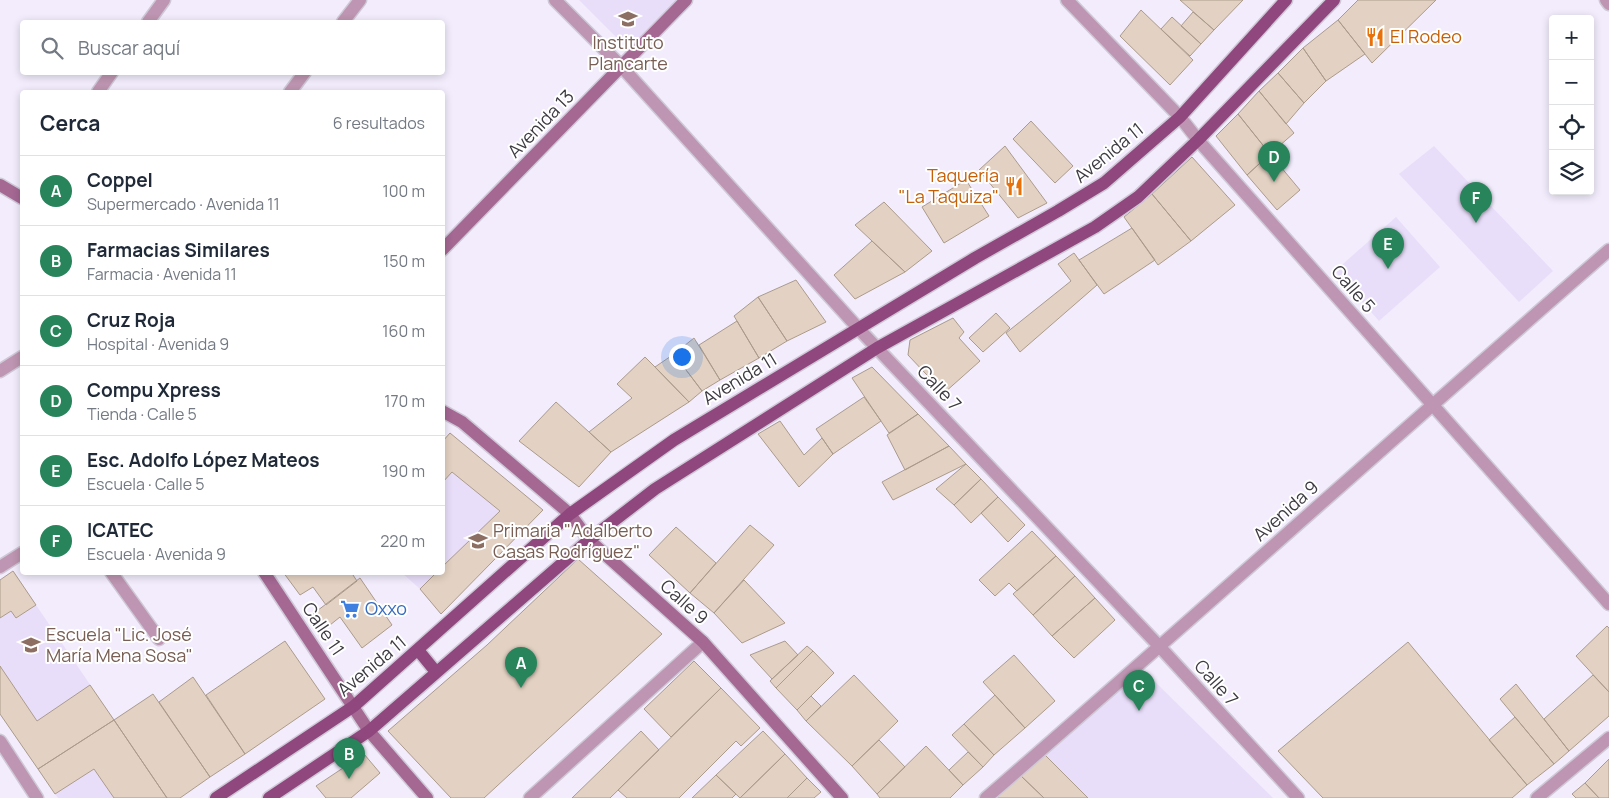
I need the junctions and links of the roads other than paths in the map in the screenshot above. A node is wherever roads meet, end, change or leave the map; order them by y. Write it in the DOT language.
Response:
graph roads {
  1 [pos="164,0"];
  2 [pos="360,0"];
  3 [pos="555,0"];
  4 [pos="686,0"];
  5 [pos="1067,0"];
  6 [pos="1286,0"];
  7 [pos="1334,0"];
  8 [pos="1606,0"];
  9 [pos="1609,4"];
  10 [pos="149,20"];
  11 [pos="344,20"];
  12 [pos="621,66"];
  13 [pos="110,75"];
  14 [pos="303,75"];
  15 [pos="99,90"];
  16 [pos="292,90"];
  17 [pos="1180,116"];
  18 [pos="1198,140"];
  19 [pos="2,188"];
  20 [pos="20,196"];
  21 [pos="445,247"];
  22 [pos="1609,250"];
  23 [pos="858,328"];
  24 [pos="877,348"];
  25 [pos="20,358"];
  26 [pos="0,371"];
  27 [pos="1432,405"];
  28 [pos="445,413"];
  29 [pos="570,514"];
  30 [pos="589,540"];
  31 [pos="20,554"];
  32 [pos="0,568"];
  33 [pos="113,575"];
  34 [pos="266,575"];
  35 [pos="1609,604"];
  36 [pos="159,639"];
  37 [pos="703,642"];
  38 [pos="1160,647"];
  39 [pos="418,650"];
  40 [pos="436,672"];
  41 [pos="354,706"];
  42 [pos="369,731"];
  43 [pos="1609,738"];
  44 [pos="0,741"];
  45 [pos="36,798"];
  46 [pos="216,798"];
  47 [pos="269,798"];
  48 [pos="427,798"];
  49 [pos="530,798"];
  50 [pos="842,798"];
  51 [pos="986,798"];
  52 [pos="1298,798"];
  53 [pos="1538,798"];
  1 -- 10 [label="street"];
  2 -- 11 [label="street"];
  3 -- 12 [label="street, Calle 7"];
  4 -- 12 [label="main road, Avenida 13"];
  5 -- 17 [label="street, Calle 5"];
  6 -- 17 [label="main road, Avenida 11"];
  7 -- 18 [label="main road"];
  8 -- 9 [label="street"];
  12 -- 21 [label="main road, Avenida 13"];
  12 -- 23 [label="street, Calle 7"];
  13 -- 15 [label="street"];
  14 -- 16 [label="street"];
  17 -- 18 [label="street, Calle 5"];
  17 -- 23 [label="main road, Avenida 11"];
  18 -- 24 [label="main road"];
  18 -- 27 [label="street, Calle 5"];
  19 -- 20 [label="main road"];
  22 -- 27 [label="street, Avenida 9"];
  23 -- 24 [label="street, Calle 7"];
  23 -- 29 [label="main road, Avenida 11"];
  24 -- 30 [label="main road"];
  24 -- 38 [label="street, Calle 7"];
  25 -- 26 [label="street"];
  27 -- 35 [label="street, Calle 5"];
  27 -- 38 [label="street, Avenida 9"];
  28 -- 29 [label="main road, Calle 9"];
  29 -- 30 [label="main road, Calle 9"];
  29 -- 39 [label="main road, Avenida 11"];
  30 -- 37 [label="main road, Calle 9"];
  30 -- 40 [label="main road"];
  31 -- 32 [label="street"];
  33 -- 36 [label="street"];
  34 -- 41 [label="main road, Calle 11"];
  37 -- 49 [label="street"];
  37 -- 50 [label="main road, Calle 9"];
  38 -- 51 [label="street, Avenida 9"];
  38 -- 52 [label="street, Calle 7"];
  39 -- 40 [label="main road"];
  39 -- 41 [label="main road, Avenida 11"];
  40 -- 42 [label="main road"];
  41 -- 42 [label="main road, Calle 11"];
  41 -- 46 [label="main road, Avenida 11"];
  42 -- 47 [label="main road"];
  42 -- 48 [label="main road, Calle 11"];
  43 -- 53 [label="street"];
  44 -- 45 [label="street"];
}
